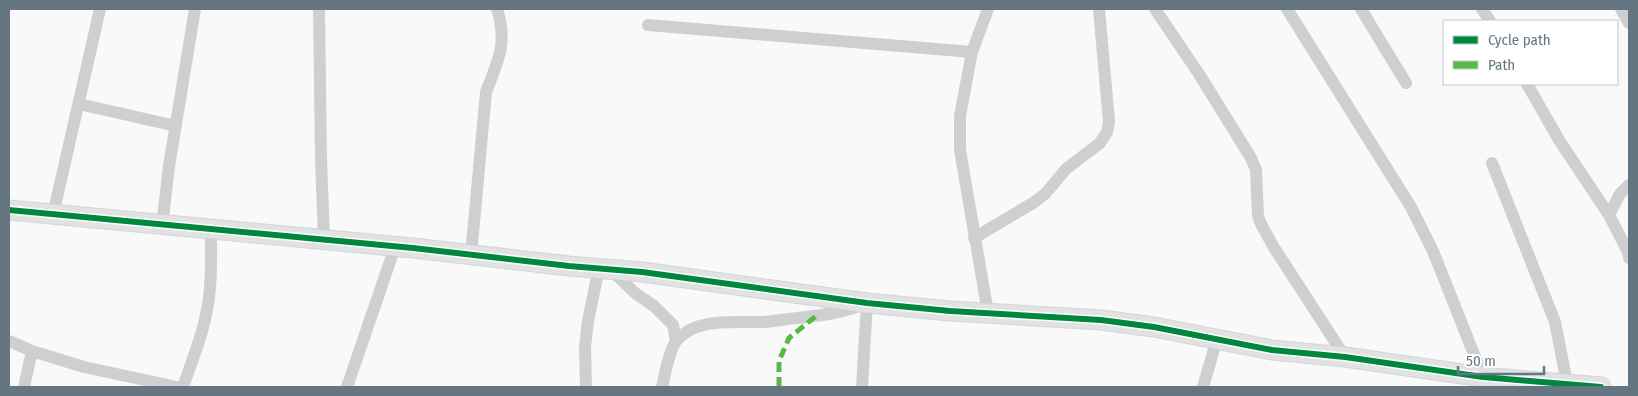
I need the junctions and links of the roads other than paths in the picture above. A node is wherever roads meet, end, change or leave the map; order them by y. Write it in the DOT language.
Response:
graph roads {
  1 [pos="100,9"];
  2 [pos="195,9"];
  3 [pos="319,9"];
  4 [pos="497,9"];
  5 [pos="988,9"];
  6 [pos="1099,9"];
  7 [pos="1155,9"];
  8 [pos="1287,9"];
  9 [pos="1361,9"];
  10 [pos="1482,9"];
  11 [pos="1621,9"];
  12 [pos="1489,20"];
  13 [pos="1629,22"];
  14 [pos="648,25"];
  15 [pos="972,52"];
  16 [pos="1406,83"];
  17 [pos="1528,85"];
  18 [pos="79,104"];
  19 [pos="176,126"];
  20 [pos="1492,163"];
  21 [pos="1629,185"];
  22 [pos="9,210"];
  23 [pos="53,215"];
  24 [pos="1609,215"];
  25 [pos="162,226"];
  26 [pos="211,228"];
  27 [pos="974,238"];
  28 [pos="324,240"];
  29 [pos="395,247"];
  30 [pos="471,255"];
  31 [pos="1629,258"];
  32 [pos="605,269"];
  33 [pos="867,303"];
  34 [pos="988,313"];
  35 [pos="1217,339"];
  36 [pos="9,341"];
  37 [pos="676,341"];
  38 [pos="32,351"];
  39 [pos="1345,357"];
  40 [pos="1484,382"];
  41 [pos="1567,383"];
  42 [pos="24,387"];
  43 [pos="177,387"];
  44 [pos="183,387"];
  45 [pos="347,387"];
  46 [pos="586,387"];
  47 [pos="662,387"];
  48 [pos="862,387"];
  49 [pos="1203,387"];
  50 [pos="1593,387"];
  1 -- 18 [label="street"];
  2 -- 19 [label="street"];
  3 -- 28 [label="street"];
  4 -- 30 [label="street"];
  5 -- 15 [label="street"];
  6 -- 27 [label="street"];
  7 -- 39 [label="street"];
  8 -- 40 [label="street"];
  9 -- 16 [label="street"];
  10 -- 12 [label="street"];
  11 -- 13 [label="street"];
  14 -- 15 [label="street"];
  15 -- 27 [label="street"];
  17 -- 24 [label="street"];
  18 -- 19 [label="street"];
  18 -- 23 [label="street"];
  19 -- 25 [label="street"];
  20 -- 41 [label="street"];
  21 -- 24 [label="street"];
  22 -- 23 [label="street"];
  23 -- 25 [label="street"];
  24 -- 31 [label="street"];
  25 -- 26 [label="street"];
  26 -- 28 [label="street"];
  26 -- 44 [label="street"];
  27 -- 34 [label="street"];
  28 -- 29 [label="street"];
  29 -- 30 [label="street"];
  29 -- 45 [label="street"];
  30 -- 32 [label="street"];
  32 -- 33 [label="street"];
  32 -- 37 [label="street"];
  32 -- 46 [label="street"];
  33 -- 34 [label="street"];
  33 -- 37 [label="street"];
  33 -- 48 [label="street"];
  34 -- 35 [label="street"];
  35 -- 39 [label="street"];
  35 -- 49 [label="street"];
  36 -- 38 [label="street"];
  37 -- 47 [label="street"];
  38 -- 42 [label="street"];
  38 -- 43 [label="street"];
  39 -- 40 [label="street"];
  40 -- 41 [label="street"];
  41 -- 50 [label="street"];
}
